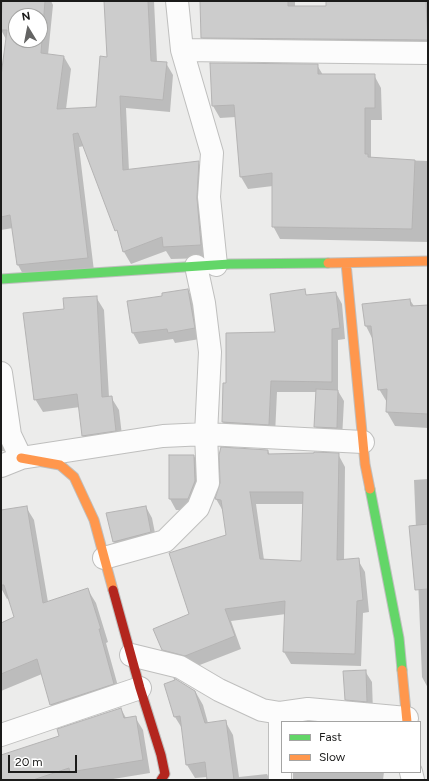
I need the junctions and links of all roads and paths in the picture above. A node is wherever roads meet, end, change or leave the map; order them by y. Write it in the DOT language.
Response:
graph roads {
  1 [pos="177,1"];
  2 [pos="182,50"];
  3 [pos="428,53"];
  4 [pos="428,262"];
  5 [pos="346,263"];
  6 [pos="206,266"];
  7 [pos="1,279"];
  8 [pos="1,373"];
  9 [pos="206,434"];
  10 [pos="363,442"];
  11 [pos="22,458"];
  12 [pos="1,466"];
  13 [pos="104,558"];
  14 [pos="131,655"];
  15 [pos="140,688"];
  16 [pos="280,713"];
  17 [pos="407,720"];
  18 [pos="1,735"];
  19 [pos="166,778"];
  20 [pos="280,780"];
  1 -- 2 [label="street"];
  2 -- 3 [label="street"];
  2 -- 6 [label="street"];
  4 -- 5 [label="street"];
  5 -- 6 [label="street"];
  5 -- 10 [label="street"];
  6 -- 7 [label="street"];
  6 -- 9 [label="street"];
  8 -- 11 [label="street"];
  9 -- 10 [label="street"];
  9 -- 11 [label="street"];
  9 -- 13 [label="street"];
  10 -- 17 [label="street"];
  11 -- 12 [label="street"];
  11 -- 13 [label="street"];
  13 -- 14 [label="street"];
  14 -- 15 [label="street"];
  14 -- 16 [label="street"];
  15 -- 18 [label="street"];
  15 -- 19 [label="street"];
  16 -- 17 [label="street"];
  16 -- 20 [label="street"];
}
